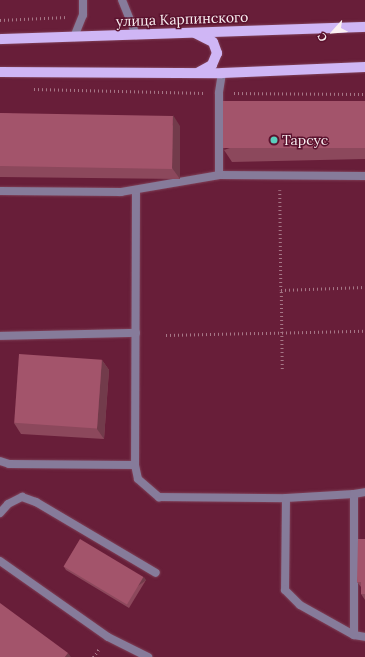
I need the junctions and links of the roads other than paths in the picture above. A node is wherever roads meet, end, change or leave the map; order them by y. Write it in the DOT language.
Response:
graph roads {
  1 [pos="83,0"];
  2 [pos="122,0"];
  3 [pos="365,27"];
  4 [pos="193,33"];
  5 [pos="136,35"];
  6 [pos="74,37"];
  7 [pos="0,39"];
  8 [pos="365,67"];
  9 [pos="0,72"];
  10 [pos="197,73"];
  11 [pos="222,73"];
  12 [pos="219,175"];
  13 [pos="365,176"];
  14 [pos="136,190"];
  15 [pos="0,191"];
  16 [pos="136,333"];
  17 [pos="0,336"];
  18 [pos="0,461"];
  19 [pos="135,465"];
  20 [pos="365,492"];
  21 [pos="354,494"];
  22 [pos="286,498"];
  23 [pos="0,514"];
  24 [pos="0,561"];
  25 [pos="156,573"];
  26 [pos="354,635"];
  27 [pos="365,637"];
  28 [pos="148,657"];
  1 -- 6 [label="lane"];
  2 -- 5 [label="lane"];
  3 -- 4 [label="main road, улица Карпинского"];
  4 -- 5 [label="main road, улица Карпинского"];
  4 -- 10 [label="main road"];
  5 -- 6 [label="main road, улица Карпинского"];
  6 -- 7 [label="main road, улица Карпинского"];
  8 -- 11 [label="main road"];
  9 -- 10 [label="main road"];
  10 -- 11 [label="main road"];
  11 -- 12 [label="lane"];
  12 -- 13 [label="lane"];
  12 -- 14 [label="lane"];
  14 -- 15 [label="lane"];
  14 -- 16 [label="lane"];
  16 -- 17 [label="lane"];
  16 -- 19 [label="lane"];
  18 -- 19 [label="lane"];
  19 -- 22 [label="lane"];
  20 -- 21 [label="lane"];
  21 -- 22 [label="lane"];
  21 -- 26 [label="lane"];
  22 -- 26 [label="lane"];
  23 -- 25 [label="lane"];
  24 -- 28 [label="lane"];
  26 -- 27 [label="lane"];
}
